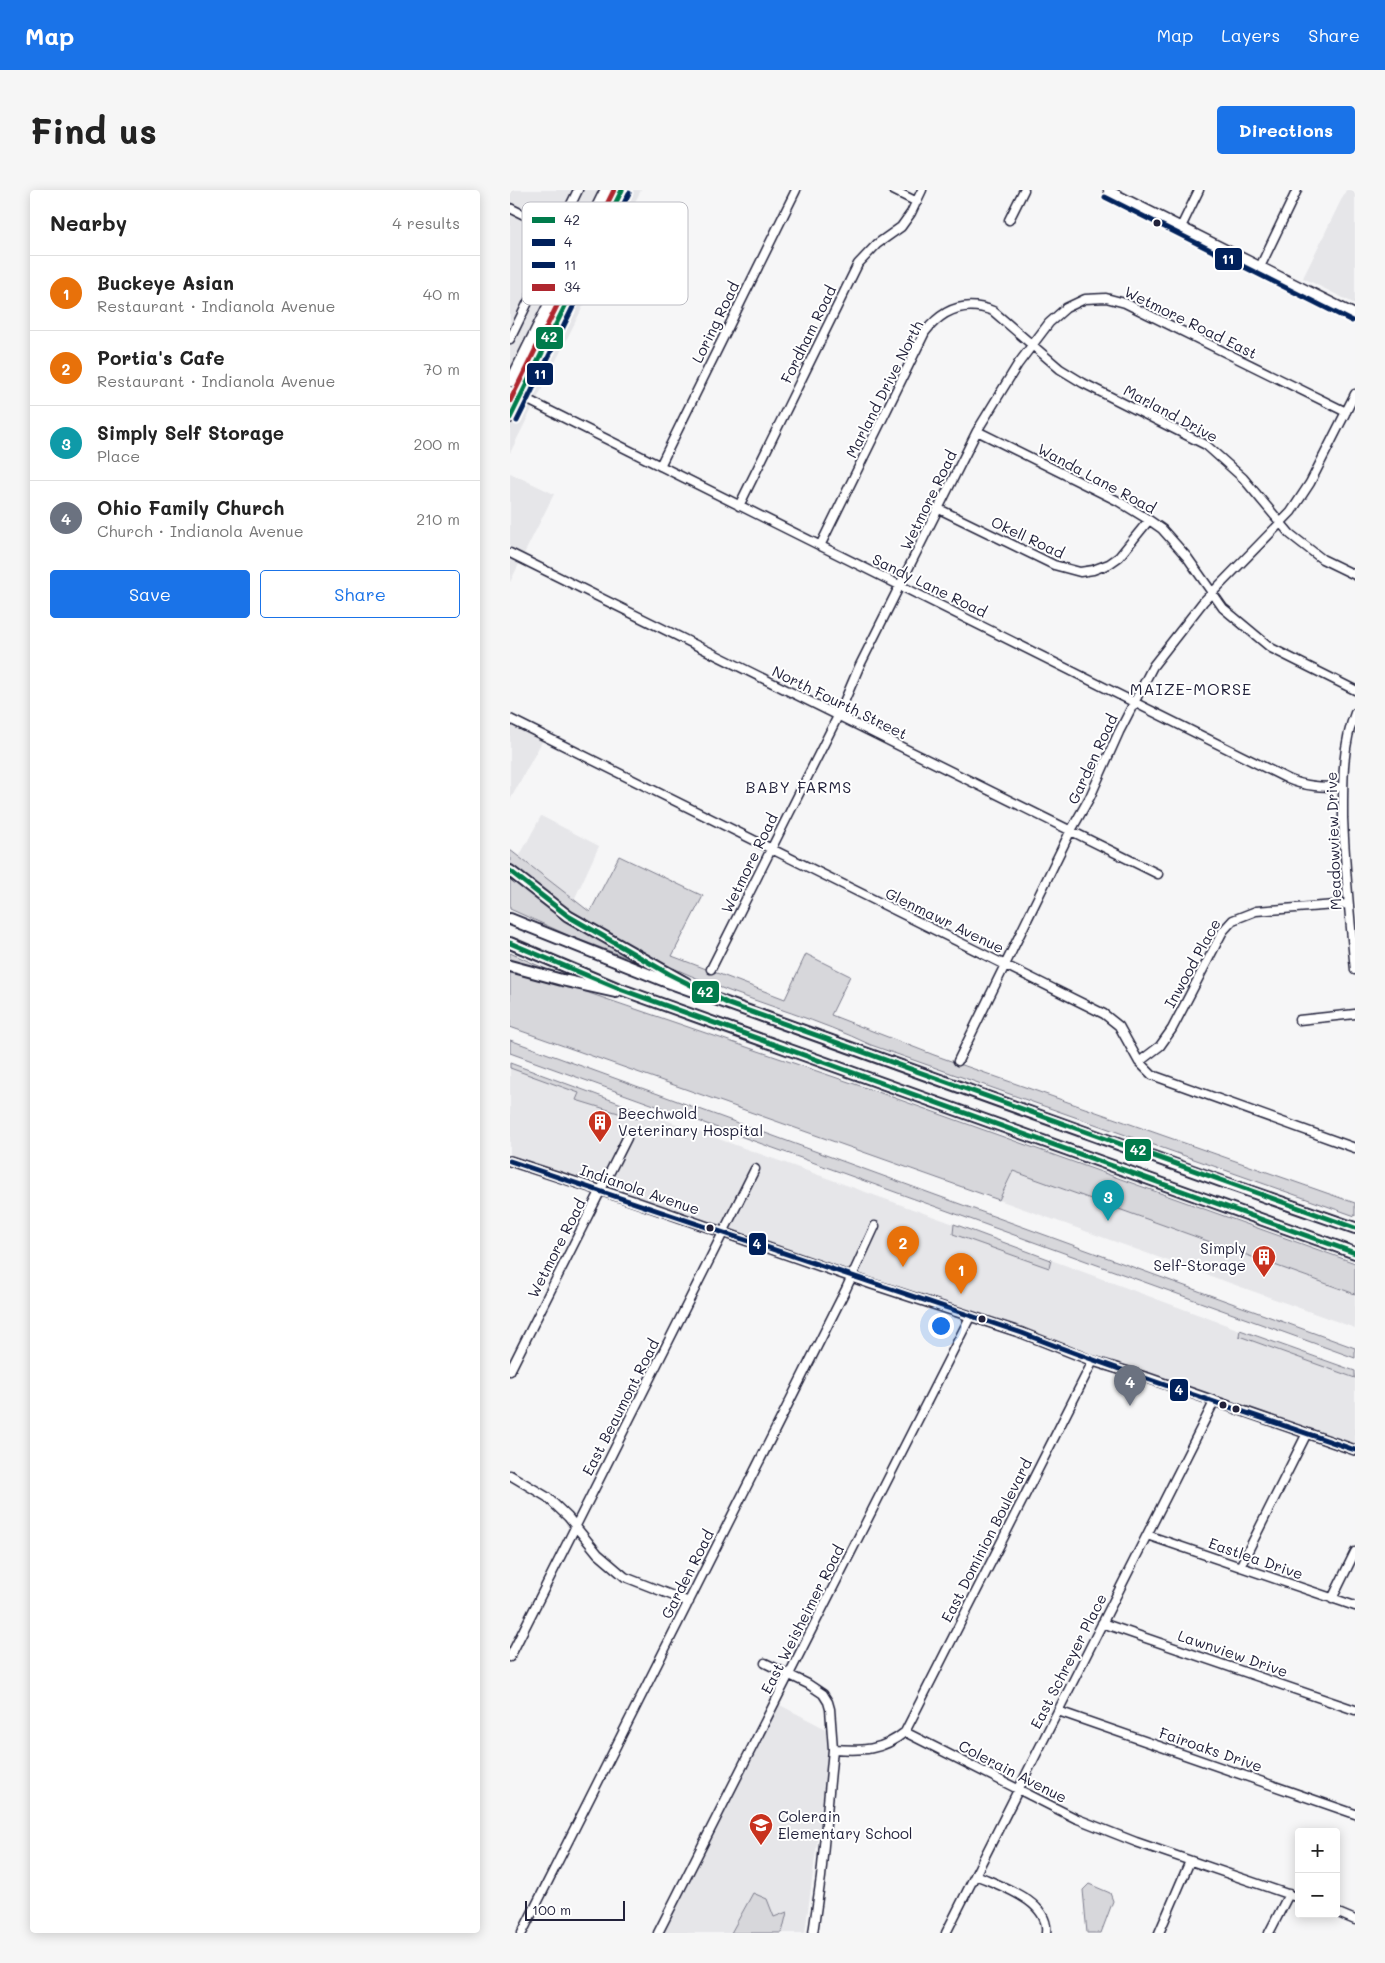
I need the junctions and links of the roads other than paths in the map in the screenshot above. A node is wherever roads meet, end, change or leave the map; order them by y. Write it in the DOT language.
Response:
graph roads {
  1 [pos="578,190"];
  2 [pos="605,190"];
  3 [pos="622,190"];
  4 [pos="796,190"];
  5 [pos="893,190"];
  6 [pos="922,190"];
  7 [pos="1024,190"];
  8 [pos="1108,190"];
  9 [pos="1199,190"];
  10 [pos="1297,190"];
  11 [pos="572,202"];
  12 [pos="599,202"];
  13 [pos="616,202"];
  14 [pos="916,202"];
  15 [pos="510,208"];
  16 [pos="522,214"];
  17 [pos="1008,220"];
  18 [pos="1181,227"];
  19 [pos="1260,266"];
  20 [pos="526,305"];
  21 [pos="548,305"];
  22 [pos="565,305"];
  23 [pos="1355,314"];
  24 [pos="510,338"];
  25 [pos="1033,344"];
  26 [pos="510,382"];
  27 [pos="510,391"];
  28 [pos="1355,394"];
  29 [pos="520,397"];
  30 [pos="1346,412"];
  31 [pos="510,418"];
  32 [pos="977,431"];
  33 [pos="660,466"];
  34 [pos="739,506"];
  35 [pos="939,509"];
  36 [pos="1149,520"];
  37 [pos="1280,523"];
  38 [pos="820,546"];
  39 [pos="510,553"];
  40 [pos="1355,575"];
  41 [pos="901,586"];
  42 [pos="1212,592"];
  43 [pos="1355,690"];
  44 [pos="1134,702"];
  45 [pos="1355,712"];
  46 [pos="838,716"];
  47 [pos="510,719"];
  48 [pos="1343,787"];
  49 [pos="1071,832"];
  50 [pos="771,849"];
  51 [pos="510,871"];
  52 [pos="1158,874"];
  53 [pos="1348,904"];
  54 [pos="510,919"];
  55 [pos="510,943"];
  56 [pos="1004,965"];
  57 [pos="510,966"];
  58 [pos="712,969"];
  59 [pos="1355,970"];
  60 [pos="650,1000"];
  61 [pos="729,1004"];
  62 [pos="1355,1014"];
  63 [pos="1299,1020"];
  64 [pos="958,1061"];
  65 [pos="1139,1062"];
  66 [pos="627,1138"];
  67 [pos="1355,1148"];
  68 [pos="510,1162"];
  69 [pos="755,1169"];
  70 [pos="601,1190"];
  71 [pos="875,1226"];
  72 [pos="1355,1228"];
  73 [pos="724,1232"];
  74 [pos="1355,1253"];
  75 [pos="852,1277"];
  76 [pos="970,1317"];
  77 [pos="1093,1362"];
  78 [pos="510,1371"];
  79 [pos="1214,1402"];
  80 [pos="1307,1434"];
  81 [pos="1355,1450"];
  82 [pos="510,1475"];
  83 [pos="576,1527"];
  84 [pos="1147,1535"];
  85 [pos="1355,1552"];
  86 [pos="1240,1567"];
  87 [pos="1332,1598"];
  88 [pos="688,1602"];
  89 [pos="1355,1606"];
  90 [pos="1102,1623"];
  91 [pos="510,1657"];
  92 [pos="765,1662"];
  93 [pos="790,1674"];
  94 [pos="1355,1710"];
  95 [pos="1058,1711"];
  96 [pos="906,1732"];
  97 [pos="833,1750"];
  98 [pos="1018,1790"];
  99 [pos="1355,1814"];
  100 [pos="1190,1860"];
  101 [pos="976,1875"];
  102 [pos="1289,1894"];
  103 [pos="1295,1896"];
  104 [pos="1340,1914"];
  105 [pos="1355,1920"];
  106 [pos="522,1933"];
  107 [pos="658,1933"];
  108 [pos="813,1933"];
  109 [pos="946,1933"];
  110 [pos="1046,1933"];
  111 [pos="1159,1933"];
  112 [pos="1269,1933"];
  1 -- 11 [label="street"];
  2 -- 12 [label="main road"];
  3 -- 13 [label="main road"];
  4 -- 33 [label="street, Loring Road"];
  5 -- 14 [label="street"];
  6 -- 14 [label="street, Fordham Road"];
  7 -- 17 [label="street"];
  8 -- 18 [label="street"];
  9 -- 18 [label="street"];
  10 -- 19 [label="street"];
  14 -- 34 [label="street, Fordham Road"];
  15 -- 16 [label="street"];
  18 -- 19 [label="street"];
  19 -- 23 [label="street"];
  20 -- 24 [label="street"];
  21 -- 26 [label="main road"];
  22 -- 29 [label="main road"];
  25 -- 30 [label="street, Wetmore Road East"];
  25 -- 32 [label="street, Wetmore Road"];
  25 -- 37 [label="street, Marland Drive"];
  25 -- 38 [label="street, Marland Drive North"];
  27 -- 29 [label="street, Sandy Lane Road"];
  28 -- 30 [label="street, Garden Road"];
  29 -- 31 [label="main road"];
  29 -- 33 [label="street, Sandy Lane Road"];
  30 -- 37 [label="street, Garden Road"];
  32 -- 35 [label="street, Wetmore Road"];
  32 -- 36 [label="street, Wanda Lane Road"];
  33 -- 34 [label="street, Sandy Lane Road"];
  34 -- 38 [label="street, Sandy Lane Road"];
  35 -- 36 [label="street, Okell Road"];
  35 -- 41 [label="street, Wetmore Road"];
  36 -- 42 [label="street, Wanda Lane Road"];
  37 -- 40 [label="street, Marland Drive"];
  37 -- 42 [label="street, Garden Road"];
  38 -- 41 [label="street, Sandy Lane Road"];
  39 -- 46 [label="street, North Fourth Street"];
  41 -- 44 [label="street, Sandy Lane Road"];
  41 -- 46 [label="street, Wetmore Road"];
  42 -- 43 [label="street, Wanda Lane Road"];
  42 -- 44 [label="street, Garden Road"];
  44 -- 48 [label="street, Sandy Lane Road"];
  44 -- 49 [label="street, Garden Road"];
  45 -- 48 [label="street, Meadowview Drive"];
  46 -- 49 [label="street, North Fourth Street"];
  46 -- 50 [label="street, Wetmore Road"];
  47 -- 50 [label="street, Glenmawr Avenue"];
  48 -- 53 [label="street, Meadowview Drive"];
  49 -- 52 [label="street, North Fourth Street"];
  49 -- 56 [label="street, Garden Road"];
  50 -- 56 [label="street, Glenmawr Avenue"];
  50 -- 58 [label="street, Wetmore Road"];
  51 -- 61 [label="highway"];
  53 -- 59 [label="street, Meadowview Drive"];
  53 -- 65 [label="street, Inwood Place"];
  54 -- 61 [label="highway"];
  55 -- 60 [label="highway"];
  56 -- 64 [label="street, Garden Road"];
  56 -- 65 [label="street, Glenmawr Avenue"];
  57 -- 60 [label="highway"];
  60 -- 74 [label="highway"];
  61 -- 72 [label="highway"];
  62 -- 63 [label="street"];
  65 -- 67 [label="street, Glenmawr Avenue"];
  66 -- 70 [label="street, Wetmore Road"];
  68 -- 70 [label="main road, Indianola Avenue"];
  69 -- 73 [label="street, East Beaumont Road"];
  70 -- 73 [label="main road, Indianola Avenue"];
  70 -- 78 [label="street, Wetmore Road"];
  71 -- 75 [label="street, Garden Road"];
  73 -- 75 [label="main road, Indianola Avenue"];
  73 -- 83 [label="street, East Beaumont Road"];
  75 -- 76 [label="main road, Indianola Avenue"];
  75 -- 88 [label="street, Garden Road"];
  76 -- 77 [label="main road, Indianola Avenue"];
  76 -- 93 [label="street, East Weisheimer Road"];
  77 -- 79 [label="main road, Indianola Avenue"];
  77 -- 96 [label="street, East Dominion Boulevard"];
  79 -- 80 [label="main road, Indianola Avenue"];
  79 -- 84 [label="street, East Schreyer Place"];
  80 -- 81 [label="main road, Indianola Avenue"];
  80 -- 86 [label="street"];
  82 -- 83 [label="street"];
  83 -- 88 [label="street"];
  83 -- 91 [label="street, East Beaumont Road"];
  84 -- 86 [label="street, Eastlea Drive"];
  84 -- 90 [label="street, East Schreyer Place"];
  85 -- 87 [label="street"];
  86 -- 87 [label="street, Eastlea Drive"];
  87 -- 89 [label="street, Eastlea Drive"];
  88 -- 106 [label="street, Garden Road"];
  90 -- 94 [label="street, Lawnview Drive"];
  90 -- 95 [label="street, East Schreyer Place"];
  92 -- 93 [label="street"];
  93 -- 97 [label="street"];
  93 -- 107 [label="street, East Weisheimer Road"];
  95 -- 98 [label="street, East Schreyer Place"];
  95 -- 99 [label="street, Fairoaks Drive"];
  96 -- 97 [label="street"];
  96 -- 98 [label="street, Colerain Avenue"];
  97 -- 108 [label="street"];
  98 -- 100 [label="street, Colerain Avenue"];
  98 -- 101 [label="street, East Schreyer Place"];
  100 -- 102 [label="street, Colerain Avenue"];
  100 -- 111 [label="street"];
  101 -- 109 [label="street, East Schreyer Place"];
  101 -- 110 [label="street"];
  102 -- 103 [label="street, Colerain Avenue"];
  102 -- 112 [label="street"];
  104 -- 105 [label="street"];
}
